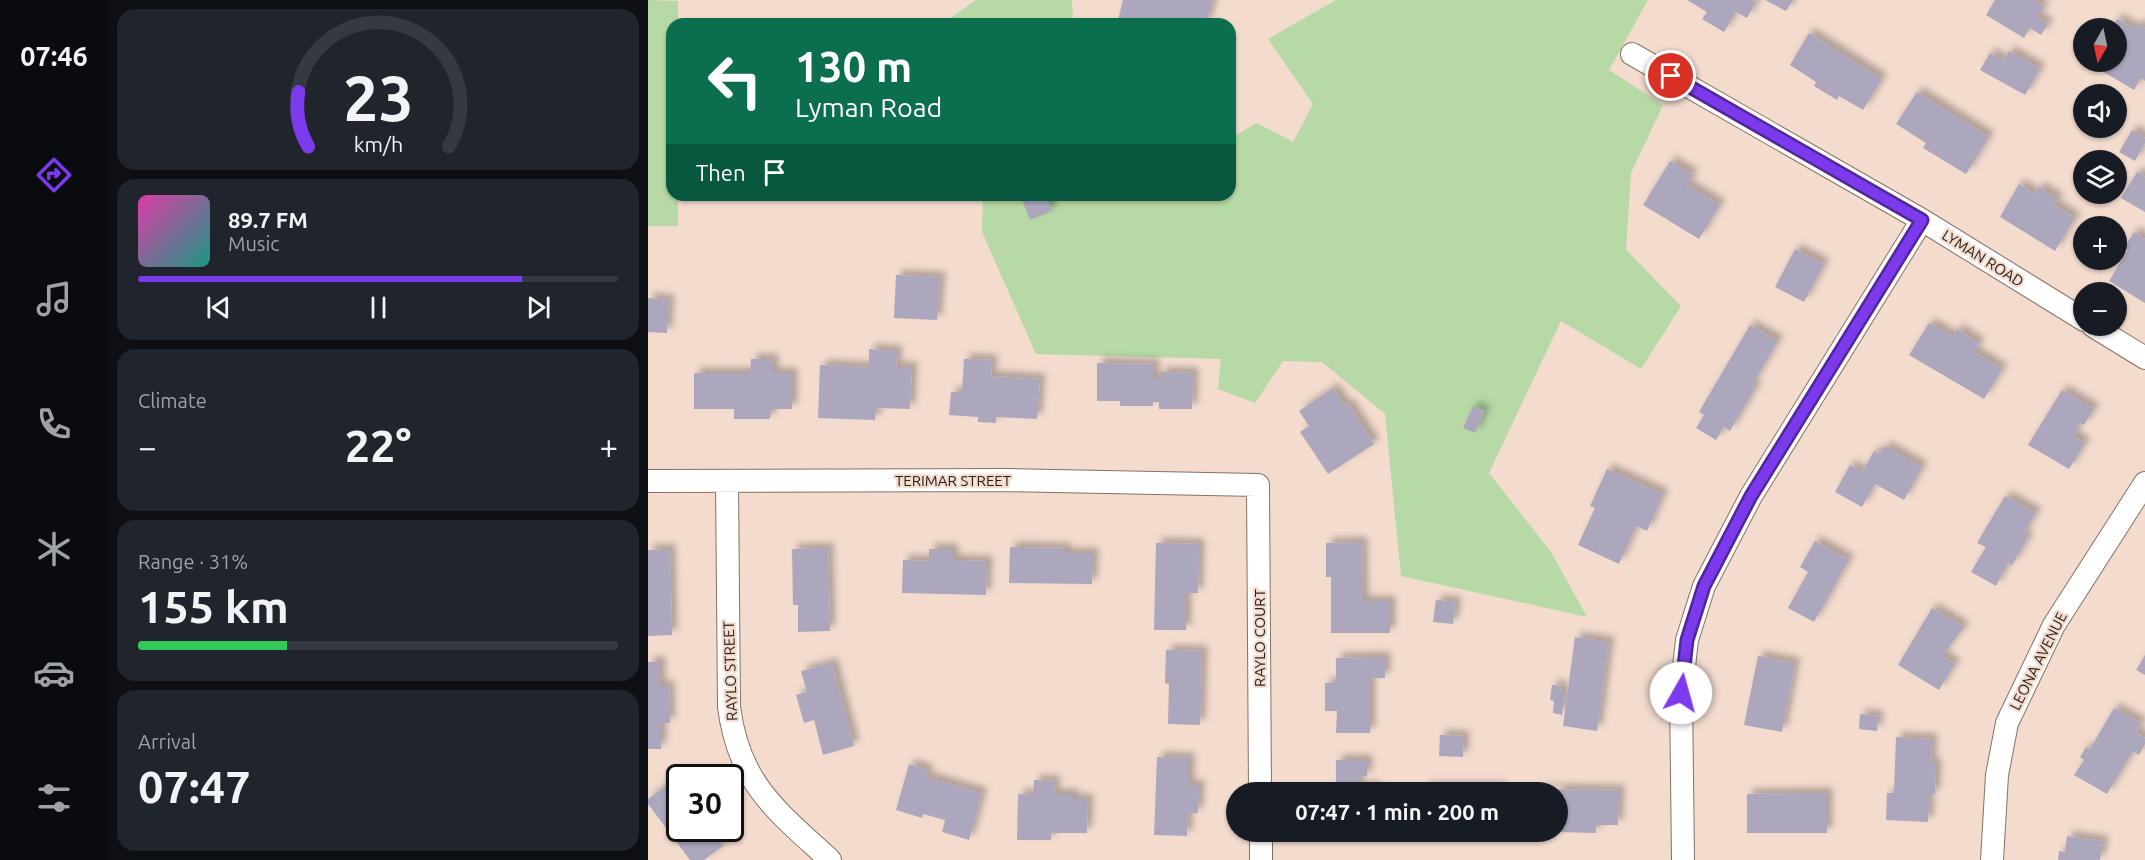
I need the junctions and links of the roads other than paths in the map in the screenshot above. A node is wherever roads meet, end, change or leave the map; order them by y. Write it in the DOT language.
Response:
graph roads {
  1 [pos="1632,54"];
  2 [pos="1922,220"];
  3 [pos="2073,313"];
  4 [pos="2110,336"];
  5 [pos="2145,357"];
  6 [pos="648,481"];
  7 [pos="727,482"];
  8 [pos="2145,483"];
  9 [pos="1258,484"];
  10 [pos="1260,782"];
  11 [pos="1261,842"];
  12 [pos="830,860"];
  13 [pos="1261,860"];
  14 [pos="1683,860"];
  15 [pos="1992,860"];
  1 -- 2 [label="street, LYMAN ROAD"];
  2 -- 3 [label="street, LYMAN ROAD"];
  2 -- 14 [label="street"];
  4 -- 5 [label="street"];
  6 -- 7 [label="street, TERIMAR STREET"];
  7 -- 9 [label="street, TERIMAR STREET"];
  7 -- 12 [label="street, RAYLO STREET"];
  8 -- 15 [label="street, LEONA AVENUE"];
  9 -- 10 [label="street, RAYLO COURT"];
  11 -- 13 [label="street"];
}
